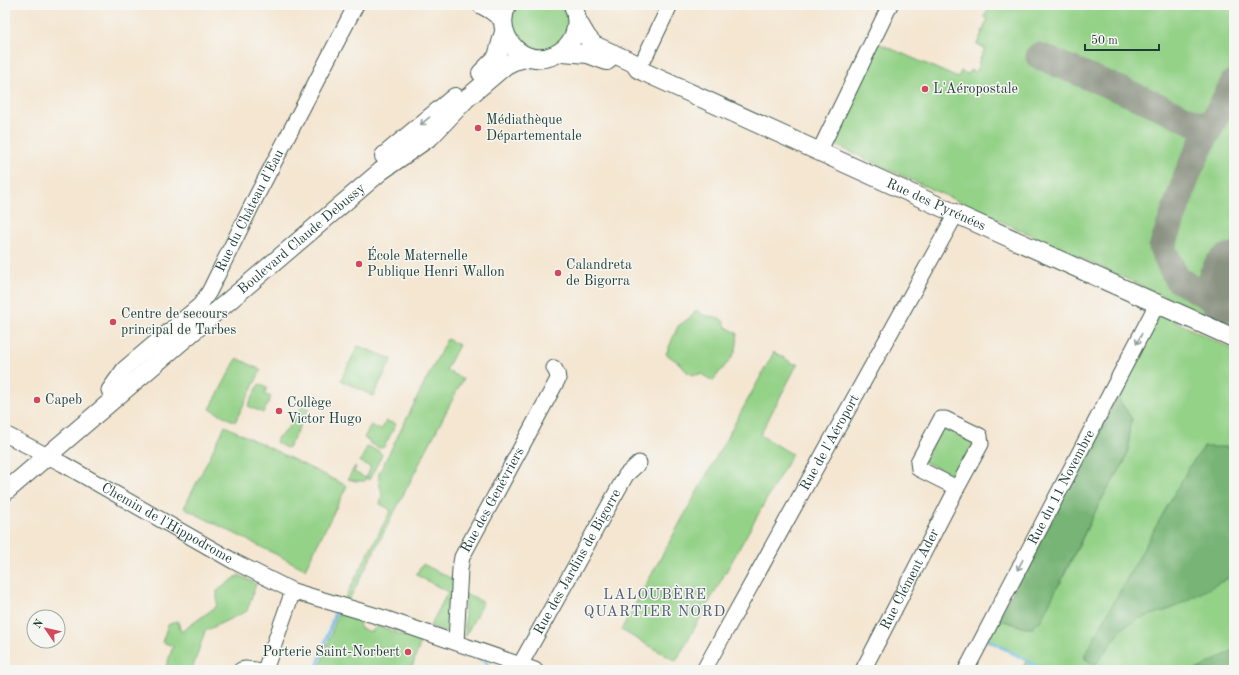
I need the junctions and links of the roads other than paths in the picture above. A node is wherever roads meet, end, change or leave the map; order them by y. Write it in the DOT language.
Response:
graph roads {
  1 [pos="356,5"];
  2 [pos="482,5"];
  3 [pos="670,5"];
  4 [pos="890,5"];
  5 [pos="576,11"];
  6 [pos="505,19"];
  7 [pos="562,52"];
  8 [pos="529,57"];
  9 [pos="641,63"];
  10 [pos="819,152"];
  11 [pos="956,214"];
  12 [pos="1157,304"];
  13 [pos="1234,338"];
  14 [pos="554,368"];
  15 [pos="109,390"];
  16 [pos="5,434"];
  17 [pos="43,452"];
  18 [pos="639,463"];
  19 [pos="5,479"];
  20 [pos="957,488"];
  21 [pos="5,492"];
  22 [pos="293,590"];
  23 [pos="456,642"];
  24 [pos="497,664"];
  25 [pos="520,665"];
  26 [pos="241,670"];
  27 [pos="256,670"];
  28 [pos="265,670"];
  29 [pos="535,670"];
  30 [pos="704,670"];
  31 [pos="862,670"];
  32 [pos="966,670"];
  1 -- 15 [label="street, Rue du Château d'Eau"];
  2 -- 6 [label="main road"];
  3 -- 9 [label="street"];
  4 -- 10 [label="street"];
  5 -- 7 [label="main road"];
  5 -- 9 [label="main road"];
  6 -- 8 [label="main road"];
  6 -- 15 [label="main road, Boulevard Claude Debussy, one-way"];
  7 -- 8 [label="main road, Boulevard Claude Debussy"];
  7 -- 9 [label="main road"];
  8 -- 17 [label="main road, Boulevard Claude Debussy"];
  9 -- 10 [label="main road, Rue des Pyrénées"];
  10 -- 11 [label="main road, Rue des Pyrénées"];
  11 -- 12 [label="main road, Rue des Pyrénées"];
  11 -- 30 [label="street, Rue de l'Aéroport"];
  12 -- 13 [label="main road, Rue des Pyrénées"];
  12 -- 32 [label="street, Rue du 11 Novembre, one-way"];
  14 -- 23 [label="street, Rue des Genévriers"];
  15 -- 17 [label="main road, Boulevard Claude Debussy"];
  16 -- 17 [label="street, Chemin de l'Hippodrome"];
  17 -- 19 [label="main road, Boulevard Claude Debussy"];
  17 -- 21 [label="main road, Boulevard Claude Debussy"];
  17 -- 22 [label="street, Chemin de l'Hippodrome"];
  18 -- 25 [label="street, Rue des Jardins de Bigorre"];
  20 -- 20 [label="street, Rue Clément Ader"];
  20 -- 31 [label="street, Rue Clément Ader"];
  22 -- 23 [label="street, Chemin de l'Hippodrome"];
  22 -- 28 [label="street"];
  23 -- 24 [label="street, Chemin de l'Hippodrome"];
  24 -- 25 [label="street, Chemin de l'Hippodrome"];
  25 -- 29 [label="street, Chemin de l'Hippodrome"];
  26 -- 27 [label="street"];
}
